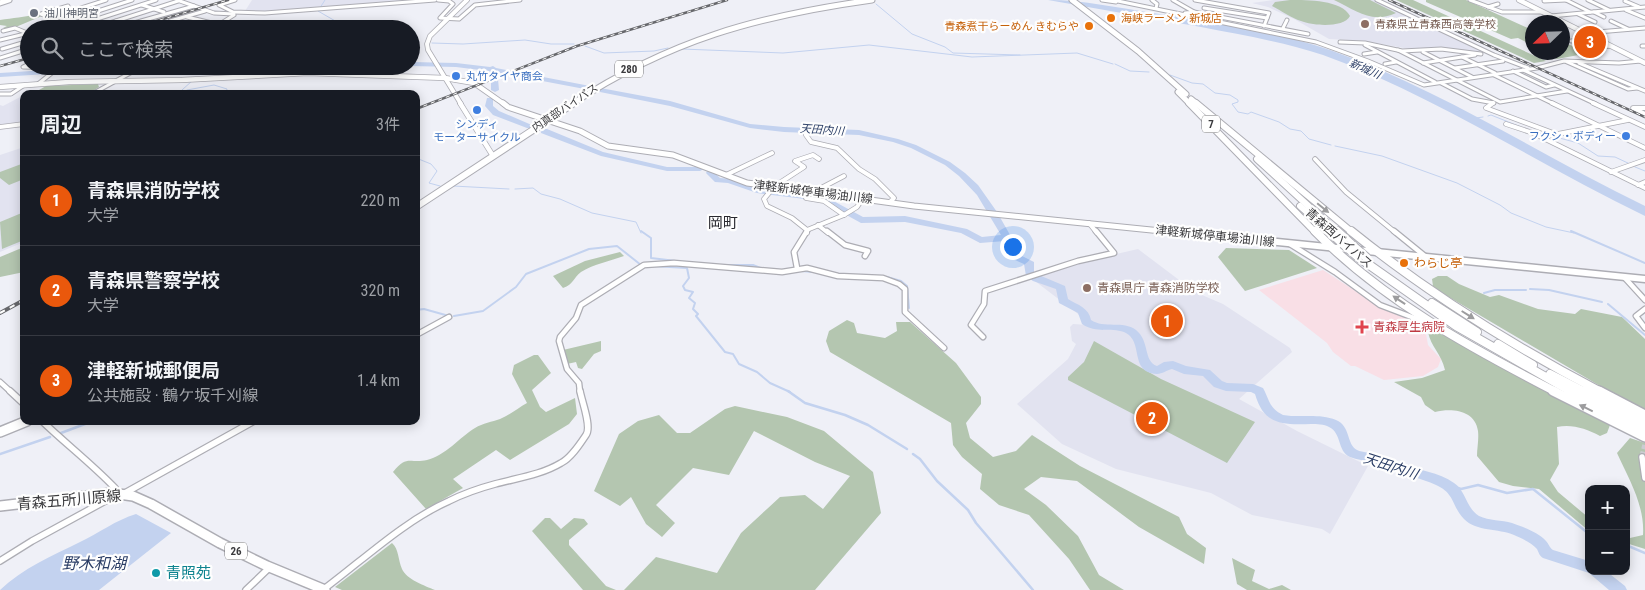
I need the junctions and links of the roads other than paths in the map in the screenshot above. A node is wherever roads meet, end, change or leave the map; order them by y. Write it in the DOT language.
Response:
graph roads {
  1 [pos="9,0"];
  2 [pos="106,0"];
  3 [pos="131,0"];
  4 [pos="156,0"];
  5 [pos="177,0"];
  6 [pos="235,0"];
  7 [pos="436,0"];
  8 [pos="467,0"];
  9 [pos="520,0"];
  10 [pos="872,0"];
  11 [pos="1066,0"];
  12 [pos="1072,0"];
  13 [pos="1102,0"];
  14 [pos="1113,0"];
  15 [pos="1152,0"];
  16 [pos="1173,0"];
  17 [pos="1197,0"];
  18 [pos="1377,0"];
  19 [pos="1470,0"];
  20 [pos="1519,0"];
  21 [pos="1566,0"];
  22 [pos="1588,0"];
  23 [pos="1625,1"];
  24 [pos="1129,2"];
  25 [pos="1544,2"];
  26 [pos="0,3"];
  27 [pos="1498,4"];
  28 [pos="141,5"];
  29 [pos="68,6"];
  30 [pos="194,6"];
  31 [pos="1486,7"];
  32 [pos="1640,7"];
  33 [pos="1645,7"];
  34 [pos="154,8"];
  35 [pos="1156,8"];
  36 [pos="1204,8"];
  37 [pos="105,9"];
  38 [pos="1624,9"];
  39 [pos="1611,10"];
  40 [pos="206,11"];
  41 [pos="164,12"];
  42 [pos="1194,12"];
  43 [pos="1543,12"];
  44 [pos="1592,12"];
  45 [pos="116,13"];
  46 [pos="1184,14"];
  47 [pos="1577,14"];
  48 [pos="1549,15"];
  49 [pos="1564,15"];
  50 [pos="129,17"];
  51 [pos="185,17"];
  52 [pos="1604,17"];
  53 [pos="50,18"];
  54 [pos="1267,18"];
  55 [pos="1645,18"];
  56 [pos="447,19"];
  57 [pos="54,20"];
  58 [pos="70,20"];
  59 [pos="94,20"];
  60 [pos="119,20"];
  61 [pos="144,20"];
  62 [pos="174,20"];
  63 [pos="198,20"];
  64 [pos="227,20"];
  65 [pos="1287,20"];
  66 [pos="1611,21"];
  67 [pos="1595,22"];
  68 [pos="1264,25"];
  69 [pos="1570,25"];
  70 [pos="1283,28"];
  71 [pos="1644,29"];
  72 [pos="3,30"];
  73 [pos="20,30"];
  74 [pos="1629,30"];
  75 [pos="1586,33"];
  76 [pos="1308,34"];
  77 [pos="20,35"];
  78 [pos="1597,39"];
  79 [pos="0,40"];
  80 [pos="1571,41"];
  81 [pos="1340,42"];
  82 [pos="1361,43"];
  83 [pos="20,44"];
  84 [pos="1611,46"];
  85 [pos="1592,48"];
  86 [pos="2,49"];
  87 [pos="1398,50"];
  88 [pos="1448,50"];
  89 [pos="1421,51"];
  90 [pos="20,52"];
  91 [pos="1377,52"];
  92 [pos="1364,54"];
  93 [pos="1481,54"];
  94 [pos="1462,57"];
  95 [pos="0,58"];
  96 [pos="6,60"];
  97 [pos="1439,60"];
  98 [pos="1503,60"];
  99 [pos="1564,61"];
  100 [pos="1576,61"];
  101 [pos="1397,62"];
  102 [pos="1643,62"];
  103 [pos="1422,63"];
  104 [pos="1385,64"];
  105 [pos="1478,64"];
  106 [pos="1455,68"];
  107 [pos="1528,69"];
  108 [pos="1521,70"];
  109 [pos="1513,71"];
  110 [pos="1495,74"];
  111 [pos="48,75"];
  112 [pos="127,75"];
  113 [pos="270,75"];
  114 [pos="367,75"];
  115 [pos="1473,77"];
  116 [pos="445,78"];
  117 [pos="1456,80"];
  118 [pos="114,82"];
  119 [pos="1438,83"];
  120 [pos="38,84"];
  121 [pos="1555,85"];
  122 [pos="23,86"];
  123 [pos="0,87"];
  124 [pos="1637,88"];
  125 [pos="99,90"];
  126 [pos="1567,91"];
  127 [pos="1645,91"];
  128 [pos="1178,92"];
  129 [pos="0,94"];
  130 [pos="1484,94"];
  131 [pos="1538,95"];
  132 [pos="1468,97"];
  133 [pos="1191,99"];
  134 [pos="1500,102"];
  135 [pos="1493,104"];
  136 [pos="1645,108"];
  137 [pos="1645,114"];
  138 [pos="1630,120"];
  139 [pos="546,121"];
  140 [pos="20,124"];
  141 [pos="1506,124"];
  142 [pos="804,126"];
  143 [pos="1600,126"];
  144 [pos="0,127"];
  145 [pos="1645,127"];
  146 [pos="1553,135"];
  147 [pos="1543,137"];
  148 [pos="1645,148"];
  149 [pos="772,152"];
  150 [pos="493,156"];
  151 [pos="818,159"];
  152 [pos="1316,159"];
  153 [pos="1645,160"];
  154 [pos="1610,172"];
  155 [pos="726,175"];
  156 [pos="844,176"];
  157 [pos="1645,182"];
  158 [pos="1638,185"];
  159 [pos="1645,188"];
  160 [pos="772,190"];
  161 [pos="818,192"];
  162 [pos="806,198"];
  163 [pos="863,198"];
  164 [pos="890,202"];
  165 [pos="420,205"];
  166 [pos="846,214"];
  167 [pos="1089,222"];
  168 [pos="818,225"];
  169 [pos="807,230"];
  170 [pos="1293,246"];
  171 [pos="1330,247"];
  172 [pos="1377,252"];
  173 [pos="866,256"];
  174 [pos="1363,257"];
  175 [pos="1426,257"];
  176 [pos="797,268"];
  177 [pos="1624,277"];
  178 [pos="1645,279"];
  179 [pos="1645,300"];
  180 [pos="1645,309"];
  181 [pos="449,317"];
  182 [pos="1645,328"];
  183 [pos="1445,330"];
  184 [pos="420,333"];
  185 [pos="983,337"];
  186 [pos="944,348"];
  187 [pos="0,382"];
  188 [pos="6,388"];
  189 [pos="0,390"];
  190 [pos="20,400"];
  191 [pos="1645,414"];
  192 [pos="1645,423"];
  193 [pos="20,424"];
  194 [pos="46,425"];
  195 [pos="247,425"];
  196 [pos="1645,429"];
  197 [pos="0,432"];
  198 [pos="1645,437"];
  199 [pos="1642,457"];
  200 [pos="1645,478"];
  201 [pos="112,493"];
  202 [pos="124,494"];
  203 [pos="0,506"];
  204 [pos="0,561"];
  205 [pos="270,567"];
  206 [pos="246,590"];
  207 [pos="325,590"];
  1 -- 26 [label="main road"];
  2 -- 53 [label="street"];
  3 -- 28 [label="street"];
  3 -- 37 [label="street"];
  4 -- 28 [label="street"];
  5 -- 30 [label="street"];
  5 -- 34 [label="street"];
  6 -- 7 [label="street"];
  7 -- 56 [label="street"];
  8 -- 56 [label="street"];
  9 -- 56 [label="street"];
  10 -- 139 [label="main road, 内真部バイパス / 280"];
  11 -- 128 [label="main road, 青森西バイパス / 7"];
  12 -- 133 [label="main road, 青森西バイパス / 7"];
  13 -- 46 [label="street"];
  14 -- 24 [label="street"];
  15 -- 35 [label="street"];
  16 -- 42 [label="street"];
  17 -- 36 [label="street"];
  17 -- 54 [label="street"];
  18 -- 107 [label="street"];
  19 -- 31 [label="street"];
  20 -- 43 [label="main road"];
  21 -- 25 [label="street"];
  21 -- 44 [label="street"];
  22 -- 39 [label="street"];
  23 -- 32 [label="street"];
  24 -- 35 [label="street"];
  27 -- 31 [label="street"];
  28 -- 34 [label="street"];
  28 -- 45 [label="street"];
  29 -- 53 [label="street"];
  30 -- 40 [label="street"];
  30 -- 61 [label="street"];
  31 -- 43 [label="street"];
  32 -- 33 [label="street"];
  32 -- 38 [label="street"];
  34 -- 41 [label="street"];
  34 -- 50 [label="street"];
  35 -- 46 [label="street"];
  36 -- 42 [label="street"];
  36 -- 54 [label="street"];
  37 -- 45 [label="street"];
  37 -- 58 [label="street"];
  38 -- 39 [label="street"];
  38 -- 55 [label="street"];
  39 -- 44 [label="street"];
  40 -- 51 [label="street"];
  40 -- 64 [label="street"];
  42 -- 46 [label="street"];
  42 -- 68 [label="street"];
  43 -- 48 [label="main road"];
  44 -- 47 [label="street"];
  44 -- 52 [label="street"];
  45 -- 50 [label="street"];
  45 -- 59 [label="street"];
  46 -- 119 [label="street"];
  47 -- 49 [label="street"];
  47 -- 67 [label="street"];
  50 -- 60 [label="street"];
  51 -- 62 [label="street"];
  51 -- 63 [label="street"];
  53 -- 57 [label="street"];
  54 -- 68 [label="street"];
  56 -- 116 [label="street"];
  65 -- 70 [label="street"];
  66 -- 74 [label="street"];
  68 -- 70 [label="street"];
  69 -- 75 [label="main road"];
  70 -- 76 [label="street"];
  71 -- 74 [label="street"];
  72 -- 73 [label="street"];
  74 -- 75 [label="street"];
  75 -- 78 [label="main road"];
  77 -- 79 [label="street"];
  78 -- 80 [label="street"];
  78 -- 84 [label="main road"];
  81 -- 82 [label="street"];
  82 -- 87 [label="street"];
  82 -- 91 [label="street"];
  83 -- 86 [label="street"];
  84 -- 85 [label="street"];
  84 -- 102 [label="main road"];
  87 -- 89 [label="street"];
  87 -- 103 [label="street"];
  88 -- 89 [label="street"];
  88 -- 93 [label="street"];
  88 -- 94 [label="street"];
  89 -- 97 [label="street"];
  90 -- 95 [label="street"];
  91 -- 92 [label="street"];
  91 -- 101 [label="street"];
  93 -- 94 [label="street"];
  93 -- 98 [label="street"];
  94 -- 97 [label="street"];
  94 -- 105 [label="street"];
  95 -- 96 [label="street"];
  97 -- 103 [label="street"];
  97 -- 106 [label="street"];
  98 -- 105 [label="street"];
  98 -- 107 [label="street"];
  99 -- 100 [label="street"];
  99 -- 107 [label="street"];
  99 -- 124 [label="street"];
  100 -- 102 [label="street"];
  100 -- 124 [label="street"];
  101 -- 104 [label="street"];
  101 -- 119 [label="street"];
  103 -- 117 [label="street"];
  105 -- 106 [label="street"];
  105 -- 110 [label="street"];
  106 -- 115 [label="street"];
  107 -- 108 [label="street"];
  108 -- 109 [label="street"];
  108 -- 121 [label="street"];
  109 -- 110 [label="street"];
  109 -- 121 [label="street"];
  110 -- 115 [label="street"];
  110 -- 131 [label="street"];
  111 -- 120 [label="street"];
  112 -- 118 [label="street"];
  113 -- 118 [label="main road, 津軽新城停車場油川線"];
  114 -- 116 [label="main road, 津軽新城停車場油川線"];
  115 -- 117 [label="street"];
  116 -- 139 [label="main road, 津軽新城停車場油川線"];
  116 -- 150 [label="street"];
  117 -- 119 [label="street"];
  117 -- 130 [label="street"];
  118 -- 120 [label="main road, 津軽新城停車場油川線"];
  118 -- 125 [label="street"];
  119 -- 132 [label="street"];
  120 -- 122 [label="main road, 津軽新城停車場油川線"];
  121 -- 126 [label="street"];
  122 -- 123 [label="main road, 津軽新城停車場油川線"];
  122 -- 129 [label="street"];
  124 -- 127 [label="street"];
  126 -- 131 [label="street"];
  126 -- 138 [label="street"];
  128 -- 171 [label="main road"];
  128 -- 174 [label="main road, 青森西バイパス / 7, bridge"];
  130 -- 132 [label="street"];
  130 -- 134 [label="street"];
  131 -- 134 [label="street"];
  131 -- 143 [label="street"];
  132 -- 135 [label="street"];
  133 -- 172 [label="main road, one-way"];
  133 -- 174 [label="main road, 青森西バイパス / 7, bridge"];
  134 -- 135 [label="street"];
  135 -- 146 [label="street"];
  136 -- 137 [label="street"];
  138 -- 143 [label="street"];
  138 -- 145 [label="street"];
  139 -- 150 [label="main road, 内真部バイパス / 280"];
  139 -- 155 [label="main road, 津軽新城停車場油川線"];
  140 -- 144 [label="street"];
  141 -- 147 [label="street"];
  142 -- 164 [label="street"];
  143 -- 146 [label="street"];
  143 -- 148 [label="street"];
  146 -- 147 [label="street"];
  147 -- 154 [label="street"];
  149 -- 155 [label="street"];
  150 -- 165 [label="main road, 内真部バイパス / 280"];
  151 -- 160 [label="street"];
  152 -- 175 [label="street"];
  153 -- 154 [label="street"];
  154 -- 158 [label="street"];
  155 -- 160 [label="main road, 津軽新城停車場油川線"];
  156 -- 161 [label="street"];
  157 -- 158 [label="street"];
  158 -- 159 [label="street"];
  160 -- 161 [label="main road, 津軽新城停車場油川線"];
  160 -- 169 [label="street"];
  161 -- 163 [label="main road, 津軽新城停車場油川線"];
  162 -- 166 [label="street"];
  163 -- 164 [label="main road, 津軽新城停車場油川線"];
  163 -- 166 [label="street"];
  164 -- 167 [label="main road, 津軽新城停車場油川線"];
  166 -- 168 [label="street"];
  167 -- 170 [label="main road, 津軽新城停車場油川線"];
  167 -- 185 [label="street"];
  168 -- 169 [label="street"];
  168 -- 173 [label="street"];
  169 -- 176 [label="street"];
  170 -- 171 [label="main road, 津軽新城停車場油川線"];
  170 -- 183 [label="street"];
  171 -- 172 [label="main road, 津軽新城停車場油川線"];
  183 -- 171 [label="main road, one-way"];
  172 -- 175 [label="main road, 津軽新城停車場油川線"];
  172 -- 191 [label="main road, one-way"];
  174 -- 192 [label="main road, 青森西バイパス / 7"];
  174 -- 196 [label="main road, 青森西バイパス / 7"];
  175 -- 177 [label="main road, 津軽新城停車場油川線"];
  176 -- 186 [label="street"];
  176 -- 207 [label="street"];
  177 -- 178 [label="main road, 津軽新城停車場油川線"];
  177 -- 179 [label="street"];
  180 -- 182 [label="street"];
  181 -- 184 [label="street"];
  198 -- 183 [label="main road, one-way"];
  187 -- 188 [label="street"];
  188 -- 189 [label="street"];
  188 -- 190 [label="street"];
  193 -- 197 [label="main road"];
  194 -- 201 [label="street"];
  195 -- 202 [label="street"];
  199 -- 200 [label="street"];
  201 -- 202 [label="main road, 青森五所川原線 / 26"];
  201 -- 203 [label="main road, 青森五所川原線 / 26"];
  201 -- 204 [label="street"];
  202 -- 205 [label="main road, 青森五所川原線 / 26"];
  205 -- 206 [label="street"];
  205 -- 207 [label="main road, 青森五所川原線 / 26"];
}
